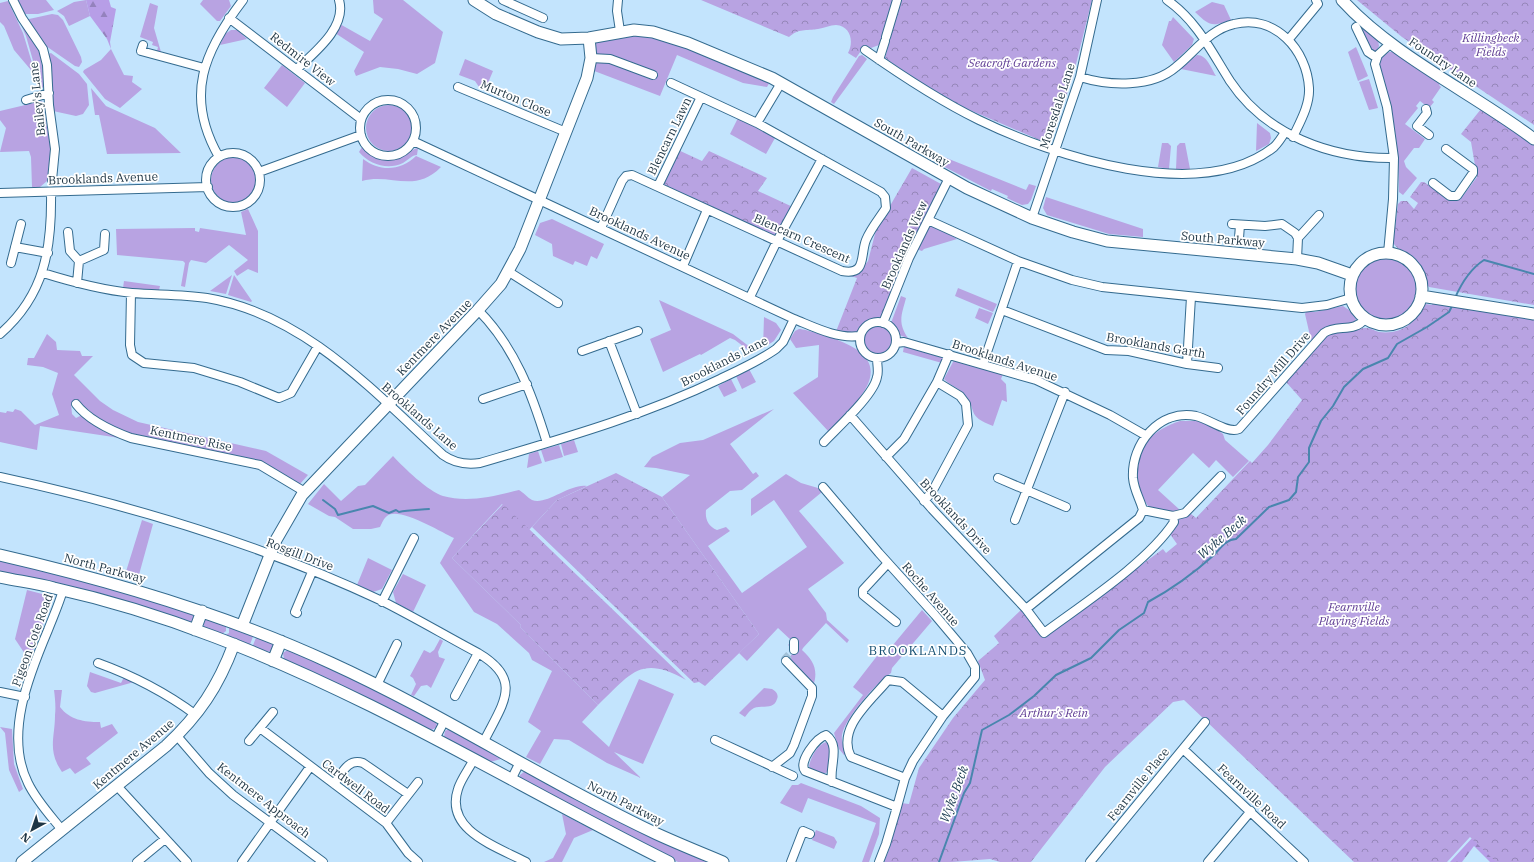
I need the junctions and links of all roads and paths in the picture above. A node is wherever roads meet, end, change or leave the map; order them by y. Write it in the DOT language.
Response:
graph roads {
  1 [pos="13,0"];
  2 [pos="243,0"];
  3 [pos="339,0"];
  4 [pos="474,0"];
  5 [pos="503,0"];
  6 [pos="618,0"];
  7 [pos="897,0"];
  8 [pos="1097,0"];
  9 [pos="1167,0"];
  10 [pos="1316,0"];
  11 [pos="1342,0"];
  12 [pos="517,3"];
  13 [pos="230,18"];
  14 [pos="543,18"];
  15 [pos="1356,27"];
  16 [pos="620,31"];
  17 [pos="589,38"];
  18 [pos="1205,39"];
  19 [pos="1289,39"];
  20 [pos="1391,43"];
  21 [pos="143,45"];
  22 [pos="865,50"];
  23 [pos="592,58"];
  24 [pos="1377,58"];
  25 [pos="879,60"];
  26 [pos="204,68"];
  27 [pos="297,69"];
  28 [pos="653,75"];
  29 [pos="1080,77"];
  30 [pos="671,83"];
  31 [pos="781,83"];
  32 [pos="458,87"];
  33 [pos="49,93"];
  34 [pos="701,97"];
  35 [pos="26,100"];
  36 [pos="1426,109"];
  37 [pos="361,119"];
  38 [pos="757,124"];
  39 [pos="566,132"];
  40 [pos="1285,132"];
  41 [pos="361,135"];
  42 [pos="1428,135"];
  43 [pos="1293,137"];
  44 [pos="1534,140"];
  45 [pos="413,141"];
  46 [pos="1446,149"];
  47 [pos="1055,150"];
  48 [pos="219,157"];
  49 [pos="1394,158"];
  50 [pos="822,159"];
  51 [pos="259,172"];
  52 [pos="949,178"];
  53 [pos="52,180"];
  54 [pos="1433,183"];
  55 [pos="658,186"];
  56 [pos="208,187"];
  57 [pos="50,192"];
  58 [pos="0,193"];
  59 [pos="540,199"];
  60 [pos="707,210"];
  61 [pos="1319,215"];
  62 [pos="1032,218"];
  63 [pos="928,220"];
  64 [pos="20,224"];
  65 [pos="601,228"];
  66 [pos="68,232"];
  67 [pos="105,234"];
  68 [pos="1239,238"];
  69 [pos="1298,238"];
  70 [pos="777,241"];
  71 [pos="15,247"];
  72 [pos="48,253"];
  73 [pos="1388,253"];
  74 [pos="1297,259"];
  75 [pos="79,261"];
  76 [pos="1018,261"];
  77 [pos="11,263"];
  78 [pos="683,266"];
  79 [pos="508,272"];
  80 [pos="43,273"];
  81 [pos="1352,275"];
  82 [pos="77,283"];
  83 [pos="131,293"];
  84 [pos="1421,296"];
  85 [pos="750,297"];
  86 [pos="1191,297"];
  87 [pos="1351,298"];
  88 [pos="558,303"];
  89 [pos="478,310"];
  90 [pos="1002,310"];
  91 [pos="1534,314"];
  92 [pos="794,318"];
  93 [pos="1365,319"];
  94 [pos="883,323"];
  95 [pos="638,331"];
  96 [pos="0,334"];
  97 [pos="859,336"];
  98 [pos="609,342"];
  99 [pos="896,342"];
  100 [pos="318,346"];
  101 [pos="582,351"];
  102 [pos="949,354"];
  103 [pos="877,359"];
  104 [pos="983,364"];
  105 [pos="1187,364"];
  106 [pos="1218,368"];
  107 [pos="937,382"];
  108 [pos="527,384"];
  109 [pos="1065,392"];
  110 [pos="483,399"];
  111 [pos="76,404"];
  112 [pos="388,404"];
  113 [pos="636,414"];
  114 [pos="850,416"];
  115 [pos="1145,435"];
  116 [pos="824,442"];
  117 [pos="547,443"];
  118 [pos="886,457"];
  119 [pos="1221,476"];
  120 [pos="0,477"];
  121 [pos="998,478"];
  122 [pos="823,487"];
  123 [pos="1027,490"];
  124 [pos="305,492"];
  125 [pos="924,501"];
  126 [pos="1066,507"];
  127 [pos="1143,510"];
  128 [pos="1174,519"];
  129 [pos="1015,520"];
  130 [pos="414,538"];
  131 [pos="0,555"];
  132 [pos="270,555"];
  133 [pos="888,563"];
  134 [pos="312,572"];
  135 [pos="0,577"];
  136 [pos="63,590"];
  137 [pos="382,602"];
  138 [pos="1026,609"];
  139 [pos="202,611"];
  140 [pos="297,613"];
  141 [pos="896,622"];
  142 [pos="242,626"];
  143 [pos="195,630"];
  144 [pos="281,641"];
  145 [pos="234,644"];
  146 [pos="397,644"];
  147 [pos="478,652"];
  148 [pos="273,661"];
  149 [pos="786,661"];
  150 [pos="98,663"];
  151 [pos="377,685"];
  152 [pos="0,692"];
  153 [pos="25,697"];
  154 [pos="453,697"];
  155 [pos="273,712"];
  156 [pos="196,715"];
  157 [pos="943,716"];
  158 [pos="445,720"];
  159 [pos="1205,722"];
  160 [pos="260,728"];
  161 [pos="177,736"];
  162 [pos="435,739"];
  163 [pos="715,740"];
  164 [pos="249,741"];
  165 [pos="484,741"];
  166 [pos="1183,749"];
  167 [pos="474,760"];
  168 [pos="520,762"];
  169 [pos="310,767"];
  170 [pos="772,767"];
  171 [pos="792,776"];
  172 [pos="905,778"];
  173 [pos="511,780"];
  174 [pos="418,781"];
  175 [pos="832,782"];
  176 [pos="334,784"];
  177 [pos="117,786"];
  178 [pos="408,794"];
  179 [pos="897,807"];
  180 [pos="1251,811"];
  181 [pos="270,823"];
  182 [pos="386,823"];
  183 [pos="62,830"];
  184 [pos="810,834"];
  185 [pos="165,838"];
  186 [pos="22,862"];
  187 [pos="137,862"];
  188 [pos="187,862"];
  189 [pos="242,862"];
  190 [pos="323,862"];
  191 [pos="418,862"];
  192 [pos="526,862"];
  193 [pos="669,862"];
  194 [pos="723,862"];
  195 [pos="791,862"];
  196 [pos="879,862"];
  197 [pos="1090,862"];
  198 [pos="1208,862"];
  199 [pos="1304,862"];
  1 -- 33 [label="street, Bailey's Lane"];
  2 -- 13 [label="street"];
  3 -- 27 [label="street"];
  4 -- 17 [label="street, South Parkway"];
  5 -- 12 [label="street"];
  6 -- 16 [label="street"];
  7 -- 25 [label="street"];
  8 -- 29 [label="street, Moresdale Lane"];
  9 -- 18 [label="street"];
  10 -- 19 [label="street"];
  11 -- 20 [label="street, Foundry Lane"];
  12 -- 14 [label="street"];
  13 -- 26 [label="street"];
  13 -- 27 [label="street, Redmire View"];
  15 -- 24 [label="street"];
  16 -- 17 [label="street, South Parkway"];
  16 -- 31 [label="street, South Parkway"];
  17 -- 23 [label="street, Kentmere Avenue"];
  18 -- 19 [label="street"];
  18 -- 29 [label="street"];
  18 -- 40 [label="street"];
  19 -- 43 [label="street"];
  20 -- 24 [label="street"];
  20 -- 44 [label="street, Foundry Lane"];
  21 -- 26 [label="street"];
  22 -- 25 [label="street"];
  23 -- 28 [label="street"];
  23 -- 39 [label="street, Kentmere Avenue"];
  24 -- 49 [label="street"];
  25 -- 47 [label="street"];
  26 -- 48 [label="street"];
  27 -- 37 [label="street, Redmire View"];
  29 -- 47 [label="street, Moresdale Lane"];
  30 -- 34 [label="street"];
  31 -- 38 [label="street"];
  31 -- 52 [label="street, South Parkway"];
  32 -- 39 [label="street, Murton Close"];
  33 -- 35 [label="street"];
  33 -- 53 [label="street, Bailey's Lane"];
  34 -- 38 [label="street"];
  34 -- 55 [label="street, Blencarn Lawn"];
  36 -- 42 [label="street"];
  37 -- 41 [label="street"];
  37 -- 45 [label="street"];
  38 -- 50 [label="street"];
  39 -- 59 [label="street, Kentmere Avenue"];
  40 -- 43 [label="street"];
  40 -- 47 [label="street"];
  41 -- 45 [label="street"];
  41 -- 51 [label="street"];
  43 -- 49 [label="street"];
  45 -- 59 [label="street, Brooklands Avenue"];
  46 -- 54 [label="street"];
  47 -- 62 [label="street, Moresdale Lane"];
  48 -- 51 [label="street"];
  48 -- 56 [label="street"];
  49 -- 73 [label="street"];
  50 -- 70 [label="street"];
  50 -- 70 [label="street, Blencarn Crescent"];
  51 -- 56 [label="street"];
  52 -- 62 [label="street, South Parkway"];
  52 -- 63 [label="street, Brooklands View"];
  55 -- 60 [label="street, Blencarn Crescent"];
  55 -- 65 [label="street, Blencarn Crescent"];
  56 -- 57 [label="street, Brooklands Avenue"];
  57 -- 58 [label="street, Brooklands Avenue"];
  57 -- 72 [label="street"];
  59 -- 65 [label="street, Brooklands Avenue"];
  59 -- 79 [label="street, Kentmere Avenue"];
  60 -- 70 [label="street, Blencarn Crescent"];
  60 -- 78 [label="street"];
  61 -- 69 [label="street"];
  62 -- 74 [label="street, South Parkway"];
  63 -- 76 [label="street"];
  63 -- 94 [label="street, Brooklands View"];
  64 -- 71 [label="street"];
  65 -- 78 [label="street, Brooklands Avenue"];
  66 -- 75 [label="street"];
  67 -- 75 [label="street"];
  68 -- 69 [label="street"];
  69 -- 74 [label="street"];
  70 -- 85 [label="street"];
  71 -- 72 [label="street"];
  71 -- 77 [label="street"];
  72 -- 80 [label="street"];
  73 -- 81 [label="street"];
  73 -- 84 [label="street"];
  74 -- 81 [label="street, South Parkway"];
  75 -- 82 [label="street"];
  76 -- 86 [label="street"];
  76 -- 90 [label="street"];
  78 -- 85 [label="street, Brooklands Avenue"];
  79 -- 88 [label="street"];
  79 -- 89 [label="street, Kentmere Avenue"];
  80 -- 82 [label="street, Brooklands Lane"];
  80 -- 96 [label="street"];
  81 -- 87 [label="street"];
  82 -- 83 [label="street, Brooklands Lane"];
  83 -- 100 [label="street, Brooklands Lane"];
  83 -- 100 [label="street"];
  84 -- 91 [label="street"];
  84 -- 93 [label="street"];
  85 -- 92 [label="street, Brooklands Avenue"];
  86 -- 87 [label="street"];
  86 -- 105 [label="street"];
  87 -- 93 [label="street"];
  89 -- 108 [label="street"];
  89 -- 112 [label="street, Kentmere Avenue"];
  90 -- 104 [label="street"];
  90 -- 105 [label="street, Brooklands Garth"];
  92 -- 97 [label="street, Brooklands Avenue"];
  92 -- 113 [label="street, Brooklands Lane"];
  93 -- 115 [label="street, Foundry Mill Drive"];
  94 -- 97 [label="street"];
  94 -- 99 [label="street"];
  95 -- 98 [label="street"];
  97 -- 103 [label="street"];
  98 -- 101 [label="street"];
  98 -- 113 [label="street"];
  99 -- 102 [label="street, Brooklands Avenue"];
  99 -- 103 [label="street"];
  100 -- 112 [label="street, Brooklands Lane"];
  102 -- 104 [label="street, Brooklands Avenue"];
  102 -- 107 [label="street"];
  103 -- 114 [label="street"];
  104 -- 109 [label="street, Brooklands Avenue"];
  105 -- 106 [label="street, Brooklands Garth"];
  107 -- 118 [label="street"];
  107 -- 125 [label="street"];
  108 -- 110 [label="street"];
  108 -- 117 [label="street"];
  109 -- 115 [label="street, Brooklands Avenue"];
  109 -- 123 [label="street"];
  111 -- 124 [label="street, Kentmere Rise"];
  112 -- 117 [label="street, Brooklands Lane"];
  112 -- 124 [label="street, Kentmere Avenue"];
  113 -- 117 [label="street, Brooklands Lane"];
  114 -- 116 [label="street"];
  114 -- 118 [label="street, Brooklands Drive"];
  115 -- 127 [label="street"];
  118 -- 125 [label="street, Brooklands Drive"];
  119 -- 128 [label="street"];
  120 -- 132 [label="street, Rosgill Drive"];
  121 -- 123 [label="street"];
  122 -- 133 [label="street, Roche Avenue"];
  123 -- 126 [label="street"];
  123 -- 129 [label="street"];
  124 -- 132 [label="street, Kentmere Avenue"];
  125 -- 138 [label="street, Brooklands Drive"];
  127 -- 128 [label="street"];
  127 -- 138 [label="street"];
  128 -- 138 [label="street, Brooklands Drive"];
  130 -- 137 [label="street"];
  131 -- 139 [label="street, North Parkway"];
  132 -- 134 [label="street, Rosgill Drive"];
  132 -- 142 [label="street, Kentmere Avenue"];
  133 -- 141 [label="street"];
  133 -- 157 [label="street, Roche Avenue"];
  134 -- 137 [label="street, Rosgill Drive"];
  134 -- 140 [label="street"];
  135 -- 136 [label="street"];
  136 -- 143 [label="street"];
  136 -- 153 [label="street, Pigeon Cote Road"];
  137 -- 147 [label="street, Rosgill Drive"];
  139 -- 142 [label="street, North Parkway"];
  139 -- 143 [label="street"];
  142 -- 144 [label="street, North Parkway"];
  143 -- 145 [label="street"];
  144 -- 148 [label="street"];
  144 -- 151 [label="street, North Parkway"];
  145 -- 148 [label="street"];
  145 -- 156 [label="street, Kentmere Avenue"];
  146 -- 151 [label="street"];
  147 -- 154 [label="street"];
  147 -- 165 [label="street, Rosgill Drive"];
  148 -- 162 [label="street"];
  149 -- 170 [label="street"];
  150 -- 156 [label="street"];
  151 -- 158 [label="street, North Parkway"];
  152 -- 153 [label="street"];
  153 -- 183 [label="street, Pigeon Cote Road"];
  155 -- 160 [label="street"];
  156 -- 161 [label="street, Kentmere Avenue"];
  157 -- 172 [label="street, Roche Avenue"];
  157 -- 172 [label="street"];
  158 -- 162 [label="street"];
  158 -- 165 [label="street, North Parkway"];
  159 -- 166 [label="street, Fearnville Place"];
  160 -- 164 [label="street"];
  160 -- 169 [label="street, Cardwell Road"];
  161 -- 177 [label="street, Kentmere Avenue"];
  161 -- 181 [label="street, Kentmere Approach"];
  162 -- 167 [label="street"];
  163 -- 170 [label="street"];
  165 -- 168 [label="street, North Parkway"];
  166 -- 180 [label="street, Fearnville Road"];
  166 -- 197 [label="street, Fearnville Place"];
  167 -- 173 [label="street"];
  167 -- 192 [label="street"];
  168 -- 173 [label="street"];
  168 -- 194 [label="street, North Parkway"];
  169 -- 176 [label="street, Cardwell Road"];
  169 -- 181 [label="street"];
  170 -- 171 [label="street"];
  172 -- 179 [label="street, Roche Avenue"];
  173 -- 193 [label="street"];
  174 -- 178 [label="street"];
  175 -- 175 [label="street"];
  175 -- 179 [label="street"];
  176 -- 178 [label="street"];
  176 -- 182 [label="street, Cardwell Road"];
  177 -- 183 [label="street, Kentmere Avenue"];
  177 -- 185 [label="street"];
  178 -- 182 [label="street"];
  179 -- 196 [label="street, Roche Avenue"];
  180 -- 198 [label="street"];
  180 -- 199 [label="street, Fearnville Road"];
  181 -- 189 [label="street"];
  181 -- 190 [label="street, Kentmere Approach"];
  182 -- 191 [label="street, Cardwell Road"];
  183 -- 186 [label="street, Kentmere Avenue"];
  184 -- 195 [label="street"];
  185 -- 187 [label="street"];
  185 -- 188 [label="street"];
}
